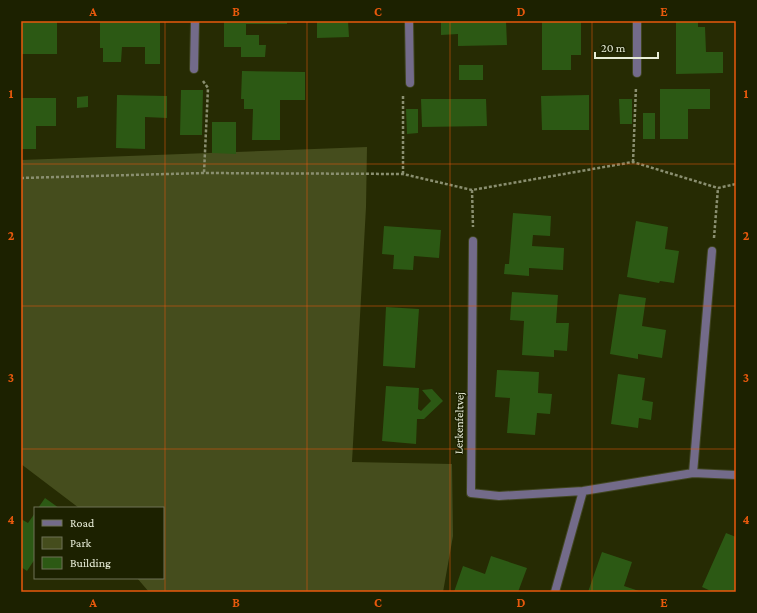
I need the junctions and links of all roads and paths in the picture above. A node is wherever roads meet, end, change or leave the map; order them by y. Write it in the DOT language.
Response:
graph roads {
  1 [pos="195,21"];
  2 [pos="409,21"];
  3 [pos="637,21"];
  4 [pos="194,69"];
  5 [pos="637,73"];
  6 [pos="410,83"];
  7 [pos="633,162"];
  8 [pos="204,173"];
  9 [pos="403,174"];
  10 [pos="21,178"];
  11 [pos="736,184"];
  12 [pos="718,188"];
  13 [pos="472,190"];
  14 [pos="473,241"];
  15 [pos="712,251"];
  16 [pos="693,473"];
  17 [pos="736,475"];
  18 [pos="583,491"];
  19 [pos="555,592"];
  1 -- 4 [label="street"];
  2 -- 6 [label="street"];
  3 -- 5 [label="street"];
  4 -- 8 [label="path"];
  5 -- 7 [label="path"];
  6 -- 9 [label="path"];
  7 -- 12 [label="path"];
  7 -- 13 [label="path"];
  8 -- 9 [label="path"];
  8 -- 10 [label="path"];
  9 -- 13 [label="path"];
  11 -- 12 [label="path"];
  12 -- 15 [label="path"];
  13 -- 14 [label="path"];
  14 -- 18 [label="street, Lerkenfeltvej"];
  15 -- 16 [label="street"];
  16 -- 17 [label="street, Lerkenfeltvej"];
  16 -- 18 [label="street, Lerkenfeltvej"];
  18 -- 19 [label="street"];
}
